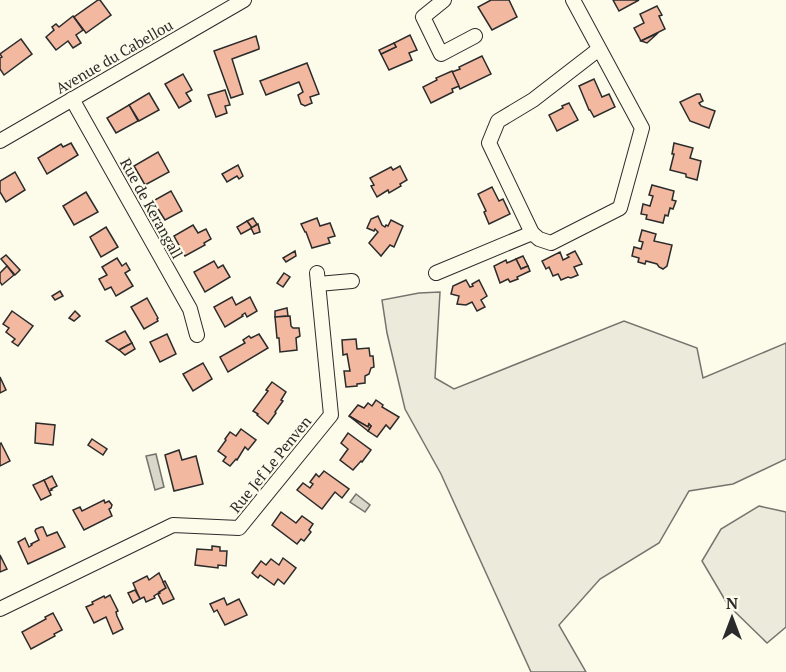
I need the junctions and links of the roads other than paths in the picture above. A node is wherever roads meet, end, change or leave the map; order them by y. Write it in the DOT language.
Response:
graph roads {
  1 [pos="244,0"];
  2 [pos="444,0"];
  3 [pos="573,0"];
  4 [pos="475,36"];
  5 [pos="599,49"];
  6 [pos="72,99"];
  7 [pos="0,141"];
  8 [pos="532,233"];
  9 [pos="436,273"];
  10 [pos="352,281"];
  11 [pos="197,335"];
  12 [pos="0,609"];
  1 -- 6 [label="street, Avenue du Cabellou"];
  2 -- 4 [label="street"];
  3 -- 5 [label="street"];
  5 -- 8 [label="street"];
  5 -- 8 [label="street"];
  6 -- 7 [label="street, Avenue du Cabellou"];
  6 -- 11 [label="street, Rue de Kerangall"];
  8 -- 9 [label="street"];
  10 -- 12 [label="street, Rue Jef Le Penven"];
}
